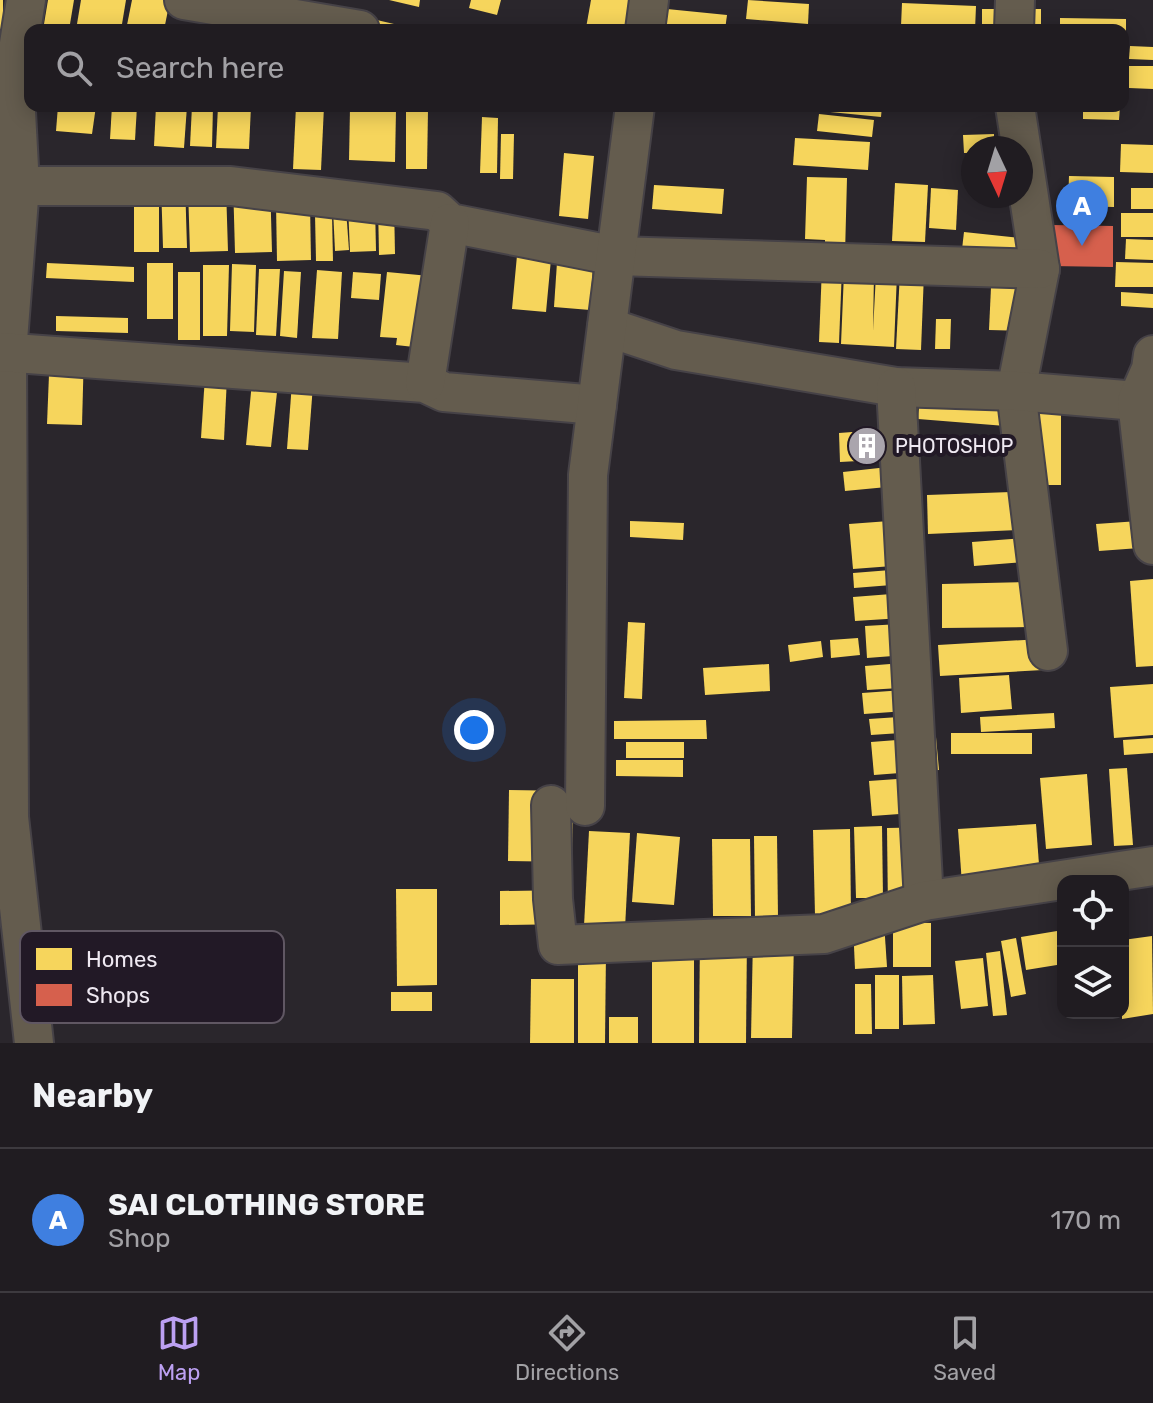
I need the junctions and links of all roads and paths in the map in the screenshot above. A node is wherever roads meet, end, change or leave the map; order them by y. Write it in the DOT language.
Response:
graph roads {
  1 [pos="26,0"];
  2 [pos="184,0"];
  3 [pos="649,0"];
  4 [pos="1015,0"];
  5 [pos="325,24"];
  6 [pos="646,24"];
  7 [pos="1014,24"];
  8 [pos="7,75"];
  9 [pos="634,112"];
  10 [pos="1016,112"];
  11 [pos="10,186"];
  12 [pos="450,223"];
  13 [pos="616,256"];
  14 [pos="1040,269"];
  15 [pos="607,327"];
  16 [pos="4,352"];
  17 [pos="1153,355"];
  18 [pos="425,383"];
  19 [pos="896,387"];
  20 [pos="1016,391"];
  21 [pos="1137,401"];
  22 [pos="597,405"];
  23 [pos="1153,545"];
  24 [pos="1048,651"];
  25 [pos="1153,866"];
  26 [pos="924,901"];
  27 [pos="22,931"];
  28 [pos="32,1023"];
  29 [pos="34,1043"];
  1 -- 8 [label="street"];
  2 -- 5 [label="street"];
  3 -- 6 [label="street"];
  4 -- 7 [label="street"];
  8 -- 11 [label="street"];
  9 -- 13 [label="street"];
  10 -- 14 [label="street"];
  11 -- 12 [label="street"];
  11 -- 16 [label="street"];
  12 -- 13 [label="street"];
  12 -- 18 [label="street"];
  13 -- 14 [label="street"];
  13 -- 15 [label="street"];
  14 -- 20 [label="street"];
  15 -- 19 [label="street"];
  15 -- 22 [label="street"];
  16 -- 18 [label="street"];
  16 -- 27 [label="street"];
  17 -- 21 [label="street"];
  18 -- 22 [label="street"];
  19 -- 20 [label="street"];
  19 -- 26 [label="street"];
  20 -- 21 [label="street"];
  20 -- 24 [label="street"];
  21 -- 23 [label="street"];
  22 -- 26 [label="street"];
  25 -- 26 [label="street"];
  28 -- 29 [label="street"];
}
